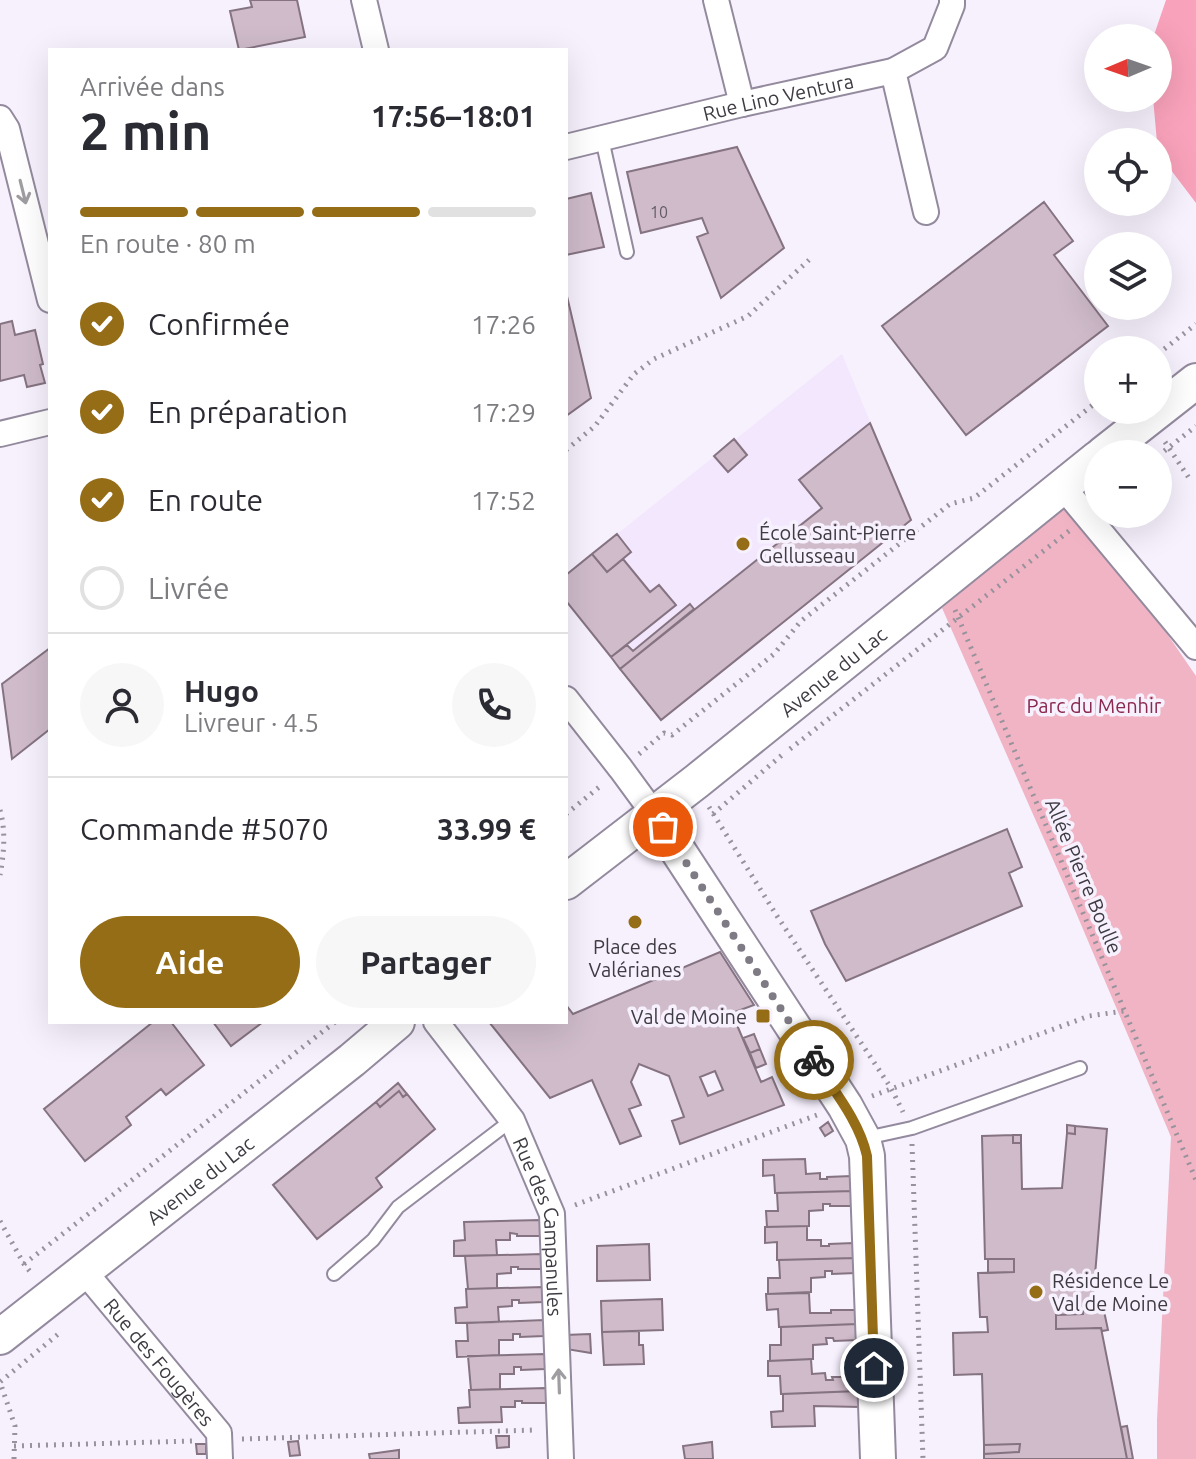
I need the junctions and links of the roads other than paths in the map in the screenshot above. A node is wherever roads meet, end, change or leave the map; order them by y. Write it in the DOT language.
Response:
graph roads {
  1 [pos="364,0"];
  2 [pos="716,0"];
  3 [pos="952,0"];
  4 [pos="376,48"];
  5 [pos="893,71"];
  6 [pos="742,104"];
  7 [pos="0,118"];
  8 [pos="602,139"];
  9 [pos="568,147"];
  10 [pos="926,212"];
  11 [pos="627,252"];
  12 [pos="48,292"];
  13 [pos="1196,381"];
  14 [pos="48,422"];
  15 [pos="0,434"];
  16 [pos="1120,440"];
  17 [pos="1084,469"];
  18 [pos="1062,486"];
  19 [pos="1196,647"];
  20 [pos="568,702"];
  21 [pos="654,814"];
  22 [pos="568,880"];
  23 [pos="395,1024"];
  24 [pos="438,1024"];
  25 [pos="1080,1068"];
  26 [pos="512,1120"];
  27 [pos="863,1139"];
  28 [pos="84,1271"];
  29 [pos="334,1274"];
  30 [pos="0,1337"];
  31 [pos="219,1450"];
  32 [pos="561,1459"];
  33 [pos="878,1459"];
  1 -- 4 [label="street"];
  2 -- 6 [label="street"];
  3 -- 5 [label="street, Rue Lino Ventura"];
  5 -- 6 [label="street, Rue Lino Ventura"];
  5 -- 10 [label="street"];
  6 -- 8 [label="street, Rue Lino Ventura"];
  7 -- 12 [label="street, one-way"];
  8 -- 9 [label="street, Rue Lino Ventura"];
  8 -- 11 [label="lane"];
  13 -- 16 [label="street, Avenue du Lac"];
  14 -- 15 [label="street"];
  17 -- 18 [label="street, Avenue du Lac"];
  18 -- 19 [label="street"];
  18 -- 21 [label="street, Avenue du Lac"];
  20 -- 21 [label="street"];
  21 -- 22 [label="street, Avenue du Lac"];
  21 -- 27 [label="street"];
  23 -- 28 [label="street, Avenue du Lac"];
  24 -- 26 [label="street, Rue des Campanules"];
  25 -- 27 [label="lane"];
  26 -- 29 [label="lane"];
  32 -- 26 [label="street, Rue des Campanules, one-way"];
  27 -- 33 [label="street"];
  28 -- 30 [label="street, Avenue du Lac"];
  28 -- 31 [label="street, Rue des Fougères"];
}
